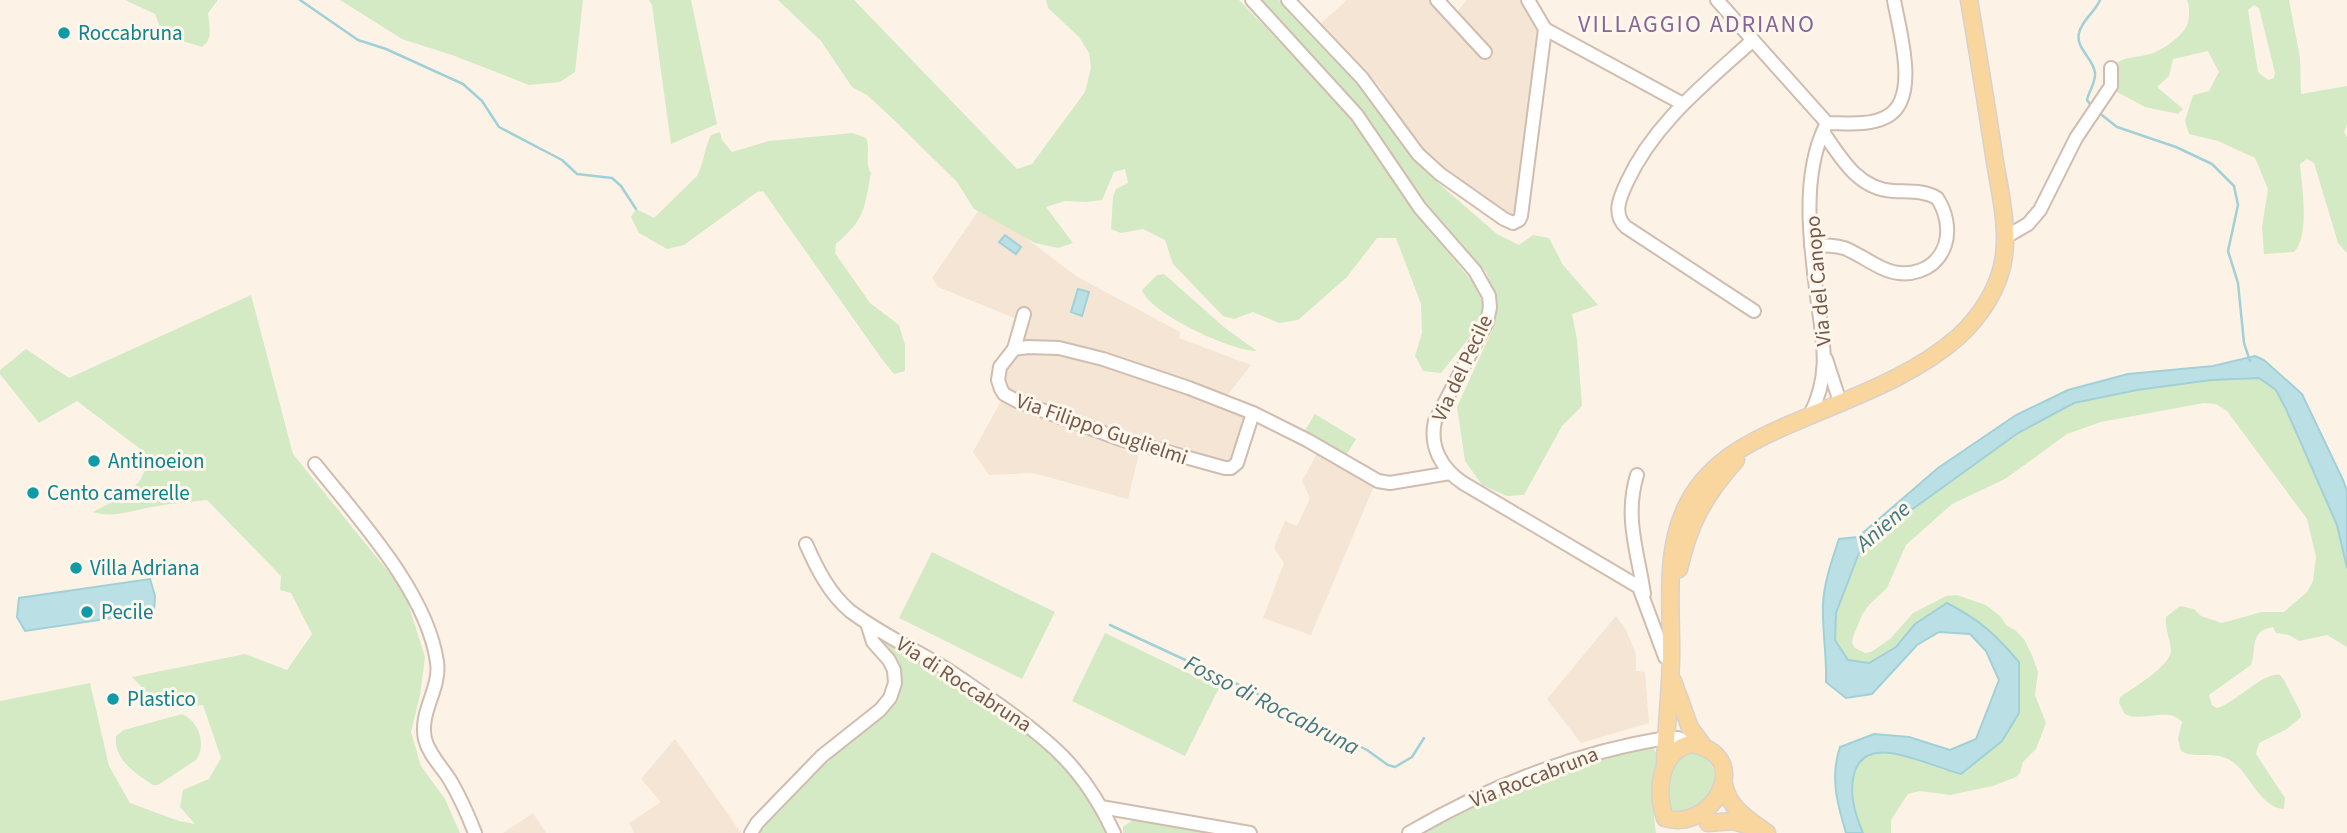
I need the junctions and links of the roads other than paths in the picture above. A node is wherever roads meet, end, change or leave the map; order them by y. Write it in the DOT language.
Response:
graph roads {
  1 [pos="1252,0"];
  2 [pos="1288,0"];
  3 [pos="1457,0"];
  4 [pos="1528,0"];
  5 [pos="1717,0"];
  6 [pos="1894,0"];
  7 [pos="1969,0"];
  8 [pos="1442,5"];
  9 [pos="1545,29"];
  10 [pos="1753,40"];
  11 [pos="1485,52"];
  12 [pos="2111,68"];
  13 [pos="1683,104"];
  14 [pos="1825,127"];
  15 [pos="2004,237"];
  16 [pos="1811,245"];
  17 [pos="1754,311"];
  18 [pos="1024,314"];
  19 [pos="1014,349"];
  20 [pos="1825,357"];
  21 [pos="1840,402"];
  22 [pos="1253,414"];
  23 [pos="1810,415"];
  24 [pos="315,464"];
  25 [pos="1450,473"];
  26 [pos="1637,475"];
  27 [pos="806,544"];
  28 [pos="1645,602"];
  29 [pos="867,623"];
  30 [pos="1671,665"];
  31 [pos="1666,738"];
  32 [pos="1698,746"];
  33 [pos="1665,764"];
  34 [pos="1724,782"];
  35 [pos="1101,807"];
  36 [pos="1663,813"];
  37 [pos="1701,828"];
  38 [pos="475,833"];
  39 [pos="751,833"];
  40 [pos="1114,833"];
  41 [pos="1250,833"];
  42 [pos="1409,833"];
  43 [pos="1664,833"];
  44 [pos="1767,833"];
  1 -- 25 [label="street, Via del Pecile"];
  2 -- 9 [label="street"];
  3 -- 8 [label="street"];
  4 -- 9 [label="street"];
  5 -- 10 [label="street"];
  6 -- 14 [label="street"];
  7 -- 15 [label="main road"];
  8 -- 11 [label="street"];
  9 -- 13 [label="street"];
  10 -- 13 [label="street"];
  10 -- 14 [label="street"];
  12 -- 15 [label="street"];
  13 -- 17 [label="street"];
  14 -- 16 [label="street, Via del Canopo"];
  14 -- 16 [label="street"];
  15 -- 21 [label="main road"];
  16 -- 20 [label="street, Via del Canopo"];
  18 -- 19 [label="street"];
  19 -- 22 [label="street"];
  19 -- 22 [label="street, Via Filippo Guglielmi"];
  20 -- 21 [label="street"];
  20 -- 23 [label="street"];
  21 -- 23 [label="main road"];
  22 -- 25 [label="street"];
  23 -- 30 [label="main road"];
  24 -- 38 [label="street"];
  25 -- 28 [label="street"];
  26 -- 28 [label="street"];
  27 -- 29 [label="street, Via di Roccabruna"];
  28 -- 30 [label="street"];
  29 -- 35 [label="street, Via di Roccabruna"];
  29 -- 39 [label="street"];
  30 -- 31 [label="main road"];
  30 -- 32 [label="main road"];
  31 -- 32 [label="street"];
  31 -- 33 [label="main road"];
  31 -- 42 [label="street, Via Roccabruna"];
  32 -- 33 [label="main road"];
  32 -- 34 [label="main road"];
  33 -- 36 [label="main road"];
  34 -- 37 [label="main road"];
  34 -- 44 [label="main road"];
  35 -- 40 [label="street, Via di Roccabruna"];
  35 -- 41 [label="street"];
  36 -- 37 [label="main road"];
  36 -- 43 [label="main road"];
  37 -- 44 [label="main road"];
}
